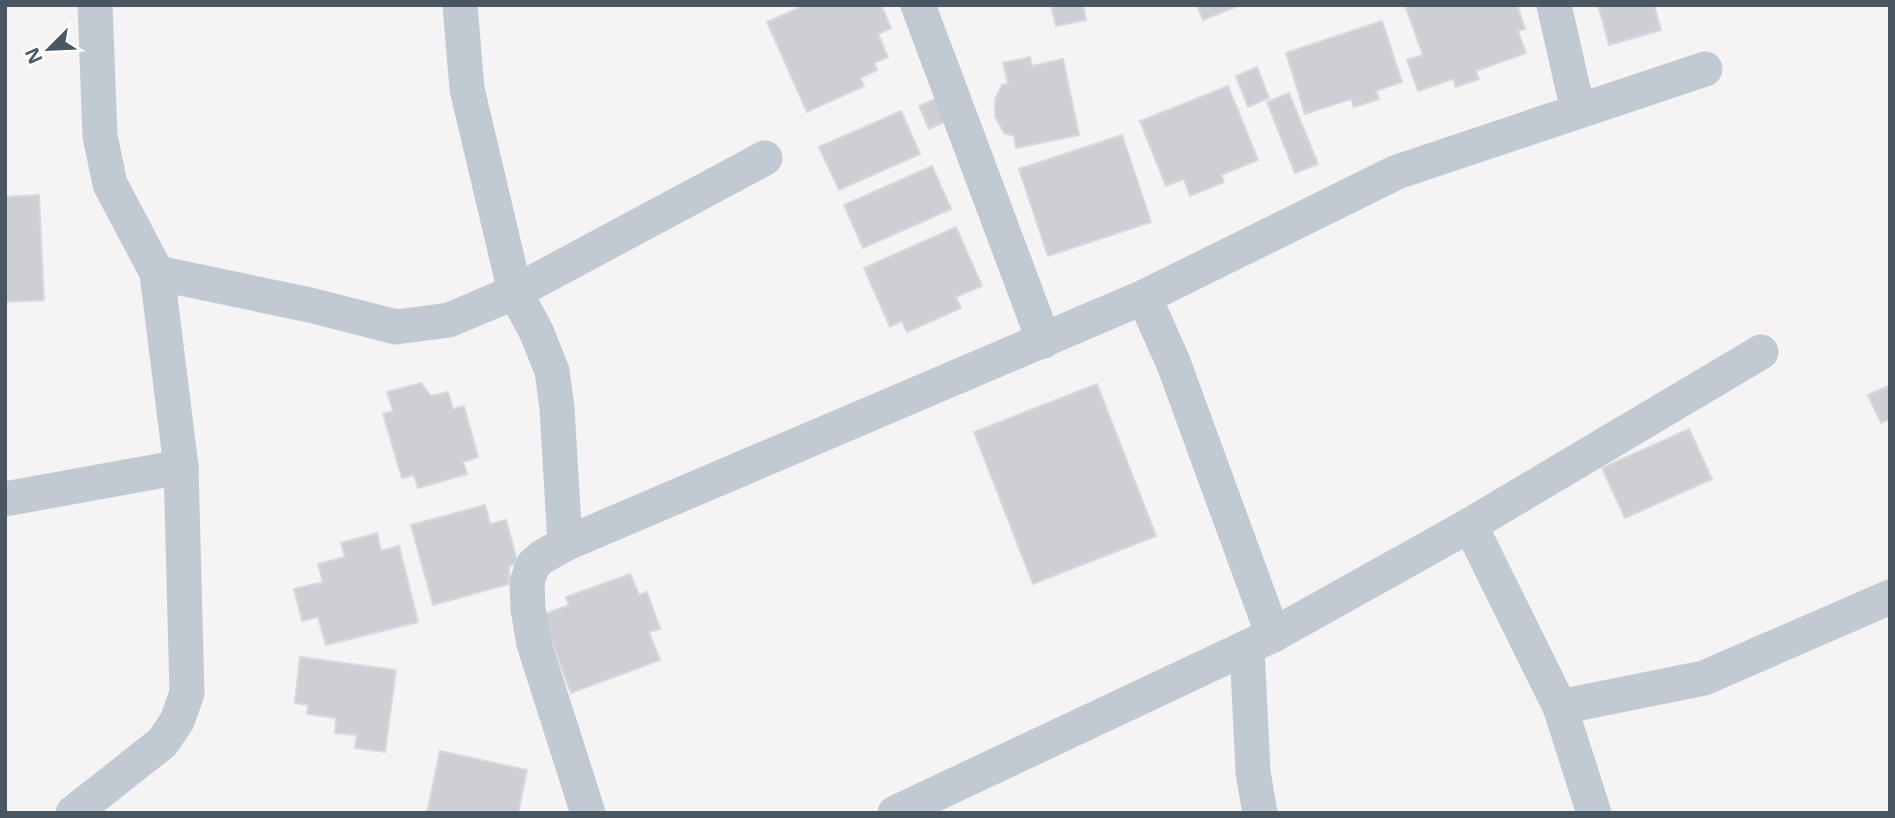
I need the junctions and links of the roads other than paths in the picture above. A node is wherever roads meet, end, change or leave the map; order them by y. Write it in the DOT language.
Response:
graph roads {
  1 [pos="94,5"];
  2 [pos="460,5"];
  3 [pos="1554,5"];
  4 [pos="928,8"];
  5 [pos="1705,69"];
  6 [pos="1578,111"];
  7 [pos="765,158"];
  8 [pos="157,273"];
  9 [pos="515,292"];
  10 [pos="1144,297"];
  11 [pos="1044,341"];
  12 [pos="1761,352"];
  13 [pos="181,467"];
  14 [pos="5,499"];
  15 [pos="1470,525"];
  16 [pos="565,544"];
  17 [pos="1890,597"];
  18 [pos="1260,641"];
  19 [pos="1560,707"];
  20 [pos="911,810"];
  21 [pos="73,813"];
  22 [pos="588,813"];
  23 [pos="1260,813"];
  24 [pos="1594,813"];
  1 -- 8 [label="street"];
  2 -- 9 [label="street"];
  3 -- 6 [label="street"];
  4 -- 11 [label="street"];
  5 -- 6 [label="street"];
  6 -- 10 [label="street"];
  7 -- 9 [label="street"];
  8 -- 9 [label="street"];
  8 -- 13 [label="street"];
  9 -- 16 [label="street"];
  10 -- 11 [label="street"];
  10 -- 18 [label="street"];
  11 -- 16 [label="street"];
  12 -- 15 [label="street"];
  13 -- 14 [label="street"];
  13 -- 21 [label="street"];
  15 -- 18 [label="street"];
  15 -- 19 [label="street"];
  16 -- 22 [label="street"];
  17 -- 19 [label="street"];
  18 -- 20 [label="street"];
  18 -- 23 [label="street"];
  19 -- 24 [label="street"];
}
